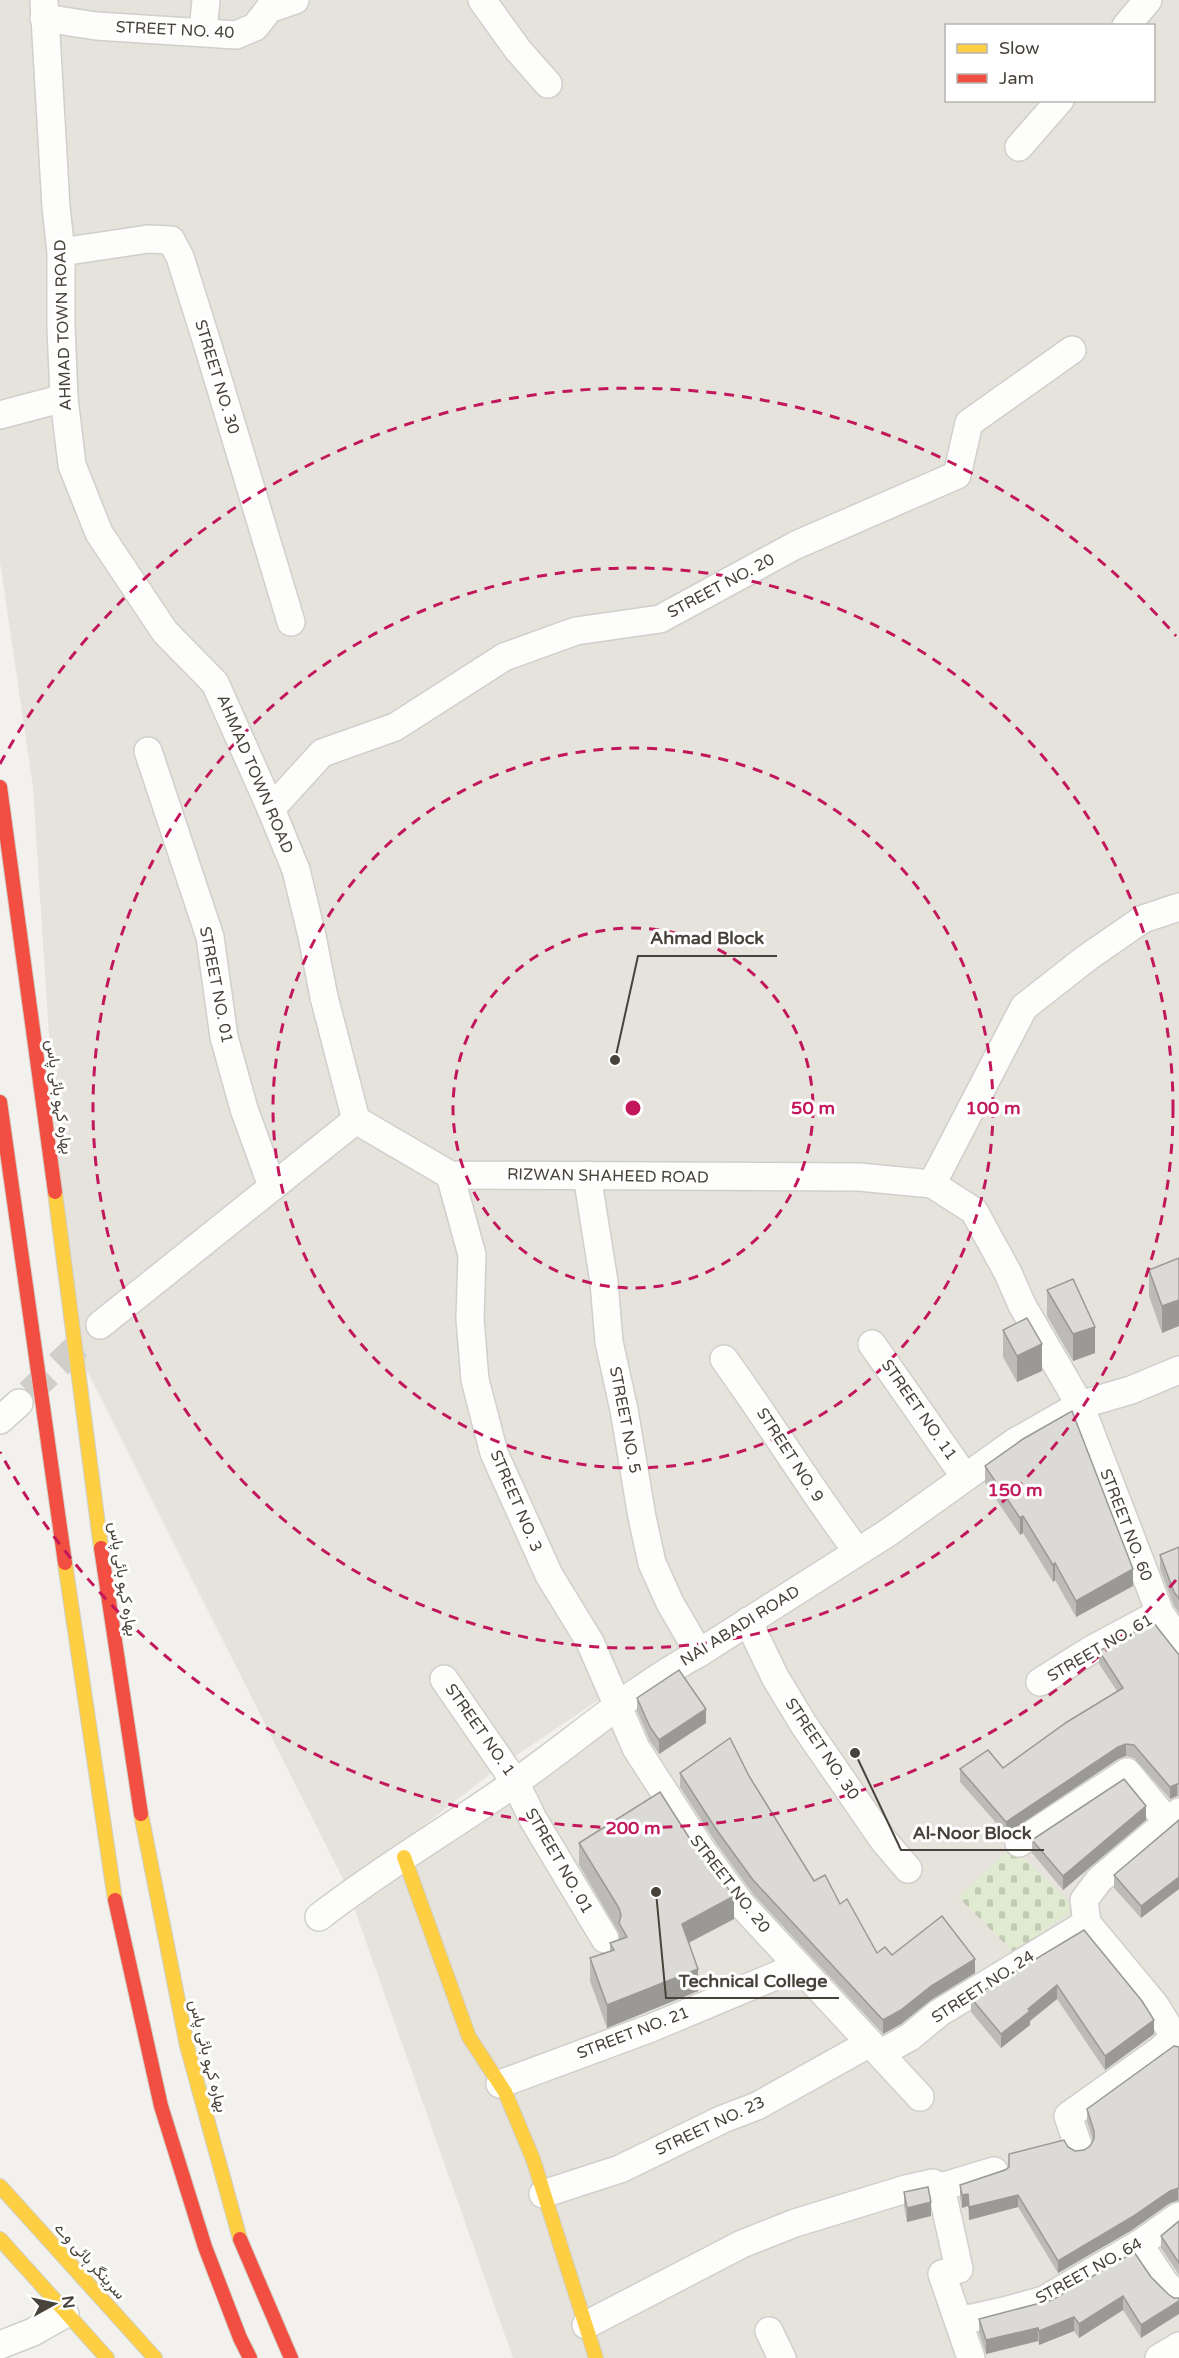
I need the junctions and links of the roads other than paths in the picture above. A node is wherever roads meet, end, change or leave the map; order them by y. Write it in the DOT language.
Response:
graph roads {
  1 [pos="206,0"];
  2 [pos="294,0"];
  3 [pos="482,0"];
  4 [pos="1148,0"];
  5 [pos="44,9"];
  6 [pos="1128,24"];
  7 [pos="203,32"];
  8 [pos="548,84"];
  9 [pos="1058,102"];
  10 [pos="1019,147"];
  11 [pos="61,252"];
  12 [pos="1072,350"];
  13 [pos="64,398"];
  14 [pos="0,415"];
  15 [pos="291,622"];
  16 [pos="148,751"];
  17 [pos="0,787"];
  18 [pos="271,809"];
  19 [pos="1179,907"];
  20 [pos="0,1102"];
  21 [pos="356,1120"];
  22 [pos="450,1175"];
  23 [pos="587,1175"];
  24 [pos="932,1184"];
  25 [pos="272,1186"];
  26 [pos="100,1325"];
  27 [pos="872,1344"];
  28 [pos="724,1359"];
  29 [pos="1179,1370"];
  30 [pos="1080,1405"];
  31 [pos="965,1477"];
  32 [pos="857,1551"];
  33 [pos="1160,1613"];
  34 [pos="748,1621"];
  35 [pos="1179,1641"];
  36 [pos="699,1653"];
  37 [pos="444,1678"];
  38 [pos="1040,1682"];
  39 [pos="616,1705"];
  40 [pos="515,1782"];
  41 [pos="1173,1817"];
  42 [pos="1019,1843"];
  43 [pos="404,1857"];
  44 [pos="908,1869"];
  45 [pos="320,1917"];
  46 [pos="1087,1923"];
  47 [pos="605,1939"];
  48 [pos="799,1966"];
  49 [pos="1177,2038"];
  50 [pos="876,2048"];
  51 [pos="500,2085"];
  52 [pos="920,2097"];
  53 [pos="1079,2148"];
  54 [pos="994,2171"];
  55 [pos="0,2186"];
  56 [pos="941,2187"];
  57 [pos="543,2194"];
  58 [pos="1179,2216"];
  59 [pos="0,2239"];
  60 [pos="1139,2244"];
  61 [pos="1179,2297"];
  62 [pos="65,2314"];
  63 [pos="958,2319"];
  64 [pos="586,2325"];
  65 [pos="769,2331"];
  66 [pos="0,2345"];
  67 [pos="1179,2346"];
  68 [pos="107,2358"];
  69 [pos="155,2358"];
  70 [pos="249,2358"];
  71 [pos="291,2358"];
  72 [pos="596,2358"];
  73 [pos="782,2358"];
  74 [pos="971,2358"];
  75 [pos="1159,2358"];
  1 -- 7 [label="street"];
  2 -- 7 [label="street, STREET NO. 40"];
  3 -- 8 [label="street"];
  4 -- 6 [label="street"];
  5 -- 7 [label="street, STREET NO. 40"];
  5 -- 11 [label="street, AHMAD TOWN ROAD"];
  9 -- 10 [label="street"];
  11 -- 13 [label="street, AHMAD TOWN ROAD"];
  11 -- 15 [label="street, STREET NO. 30"];
  12 -- 18 [label="street, STREET NO. 20"];
  13 -- 14 [label="street"];
  13 -- 18 [label="street, AHMAD TOWN ROAD"];
  16 -- 25 [label="street, STREET NO. 01"];
  17 -- 71 [label="main road, بھارہ کہو بائی پاس"];
  18 -- 21 [label="street, AHMAD TOWN ROAD"];
  19 -- 24 [label="street"];
  20 -- 70 [label="main road"];
  21 -- 22 [label="street"];
  21 -- 25 [label="street"];
  22 -- 23 [label="street, RIZWAN SHAHEED ROAD"];
  22 -- 39 [label="street, STREET NO. 3"];
  23 -- 24 [label="street, RIZWAN SHAHEED ROAD"];
  23 -- 36 [label="street, STREET NO. 5"];
  24 -- 30 [label="street, RIZWAN SHAHEED ROAD"];
  25 -- 26 [label="street"];
  27 -- 31 [label="street, STREET NO. 11"];
  28 -- 32 [label="street, STREET NO. 9"];
  29 -- 30 [label="street, NAI ABADI ROAD"];
  30 -- 31 [label="street, NAI ABADI ROAD"];
  30 -- 33 [label="street, STREET NO. 60"];
  31 -- 32 [label="street, NAI ABADI ROAD"];
  32 -- 34 [label="street, NAI ABADI ROAD"];
  33 -- 35 [label="street, STREET NO. 60"];
  33 -- 38 [label="street, STREET NO. 61"];
  34 -- 36 [label="street, NAI ABADI ROAD"];
  34 -- 44 [label="street, STREET NO. 30"];
  36 -- 39 [label="street, NAI ABADI ROAD"];
  37 -- 40 [label="street, STREET NO. 1"];
  39 -- 40 [label="street, NAI ABADI ROAD"];
  39 -- 48 [label="street, STREET NO. 20"];
  40 -- 43 [label="street, NAI ABADI ROAD"];
  40 -- 47 [label="street, STREET NO. 01"];
  41 -- 42 [label="street"];
  41 -- 46 [label="street"];
  43 -- 45 [label="street, NAI ABADI ROAD"];
  43 -- 51 [label="main road"];
  46 -- 49 [label="street"];
  46 -- 50 [label="street, STREET NO. 24"];
  48 -- 50 [label="street, STREET NO. 20"];
  48 -- 51 [label="street, STREET NO. 21"];
  49 -- 53 [label="street"];
  50 -- 52 [label="street, STREET NO. 20"];
  50 -- 57 [label="street, STREET NO. 23"];
  51 -- 57 [label="main road"];
  54 -- 56 [label="street"];
  55 -- 69 [label="main road, سرینگر ہائی وے"];
  56 -- 63 [label="street"];
  56 -- 64 [label="street"];
  57 -- 64 [label="main road"];
  58 -- 60 [label="street, STREET NO. 64"];
  59 -- 62 [label="main road"];
  60 -- 61 [label="street"];
  60 -- 63 [label="street, STREET NO. 64"];
  62 -- 66 [label="street"];
  62 -- 68 [label="main road"];
  63 -- 74 [label="street"];
  64 -- 72 [label="main road"];
  65 -- 73 [label="street"];
  67 -- 75 [label="street"];
}
